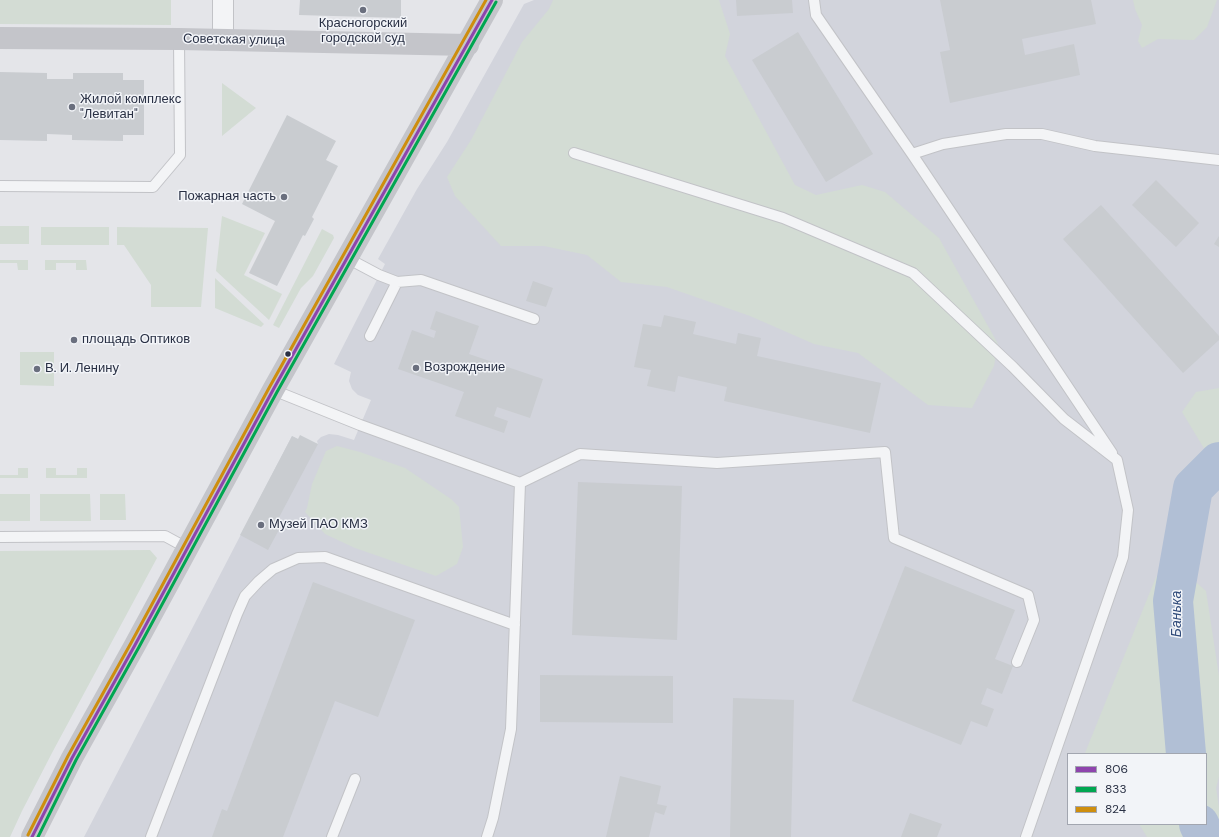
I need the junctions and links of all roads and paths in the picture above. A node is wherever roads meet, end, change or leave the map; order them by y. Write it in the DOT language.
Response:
graph roads {
  1 [pos="223,0"];
  2 [pos="492,0"];
  3 [pos="814,0"];
  4 [pos="0,38"];
  5 [pos="179,39"];
  6 [pos="223,40"];
  7 [pos="468,45"];
  8 [pos="574,153"];
  9 [pos="912,154"];
  10 [pos="1219,160"];
  11 [pos="0,186"];
  12 [pos="347,258"];
  13 [pos="397,282"];
  14 [pos="534,319"];
  15 [pos="370,336"];
  16 [pos="273,390"];
  17 [pos="1117,460"];
  18 [pos="520,483"];
  19 [pos="0,537"];
  20 [pos="187,548"];
  21 [pos="515,624"];
  22 [pos="1017,662"];
  23 [pos="354,779"];
  24 [pos="32,837"];
  25 [pos="151,837"];
  26 [pos="332,837"];
  27 [pos="487,837"];
  28 [pos="1026,837"];
  1 -- 6 [label="street"];
  2 -- 7 [label="main road"];
  3 -- 9 [label="lane"];
  4 -- 5 [label="main road, Советская улица"];
  5 -- 6 [label="main road, Советская улица"];
  5 -- 11 [label="lane"];
  6 -- 7 [label="main road, Советская улица"];
  7 -- 12 [label="main road"];
  8 -- 17 [label="lane"];
  9 -- 10 [label="lane"];
  9 -- 17 [label="lane"];
  12 -- 13 [label="lane"];
  12 -- 16 [label="main road"];
  13 -- 14 [label="lane"];
  13 -- 15 [label="lane"];
  16 -- 18 [label="lane"];
  16 -- 20 [label="main road"];
  17 -- 28 [label="lane"];
  18 -- 21 [label="lane"];
  18 -- 22 [label="lane"];
  19 -- 20 [label="lane"];
  20 -- 24 [label="main road"];
  21 -- 25 [label="lane"];
  21 -- 27 [label="lane"];
  23 -- 26 [label="lane"];
}
